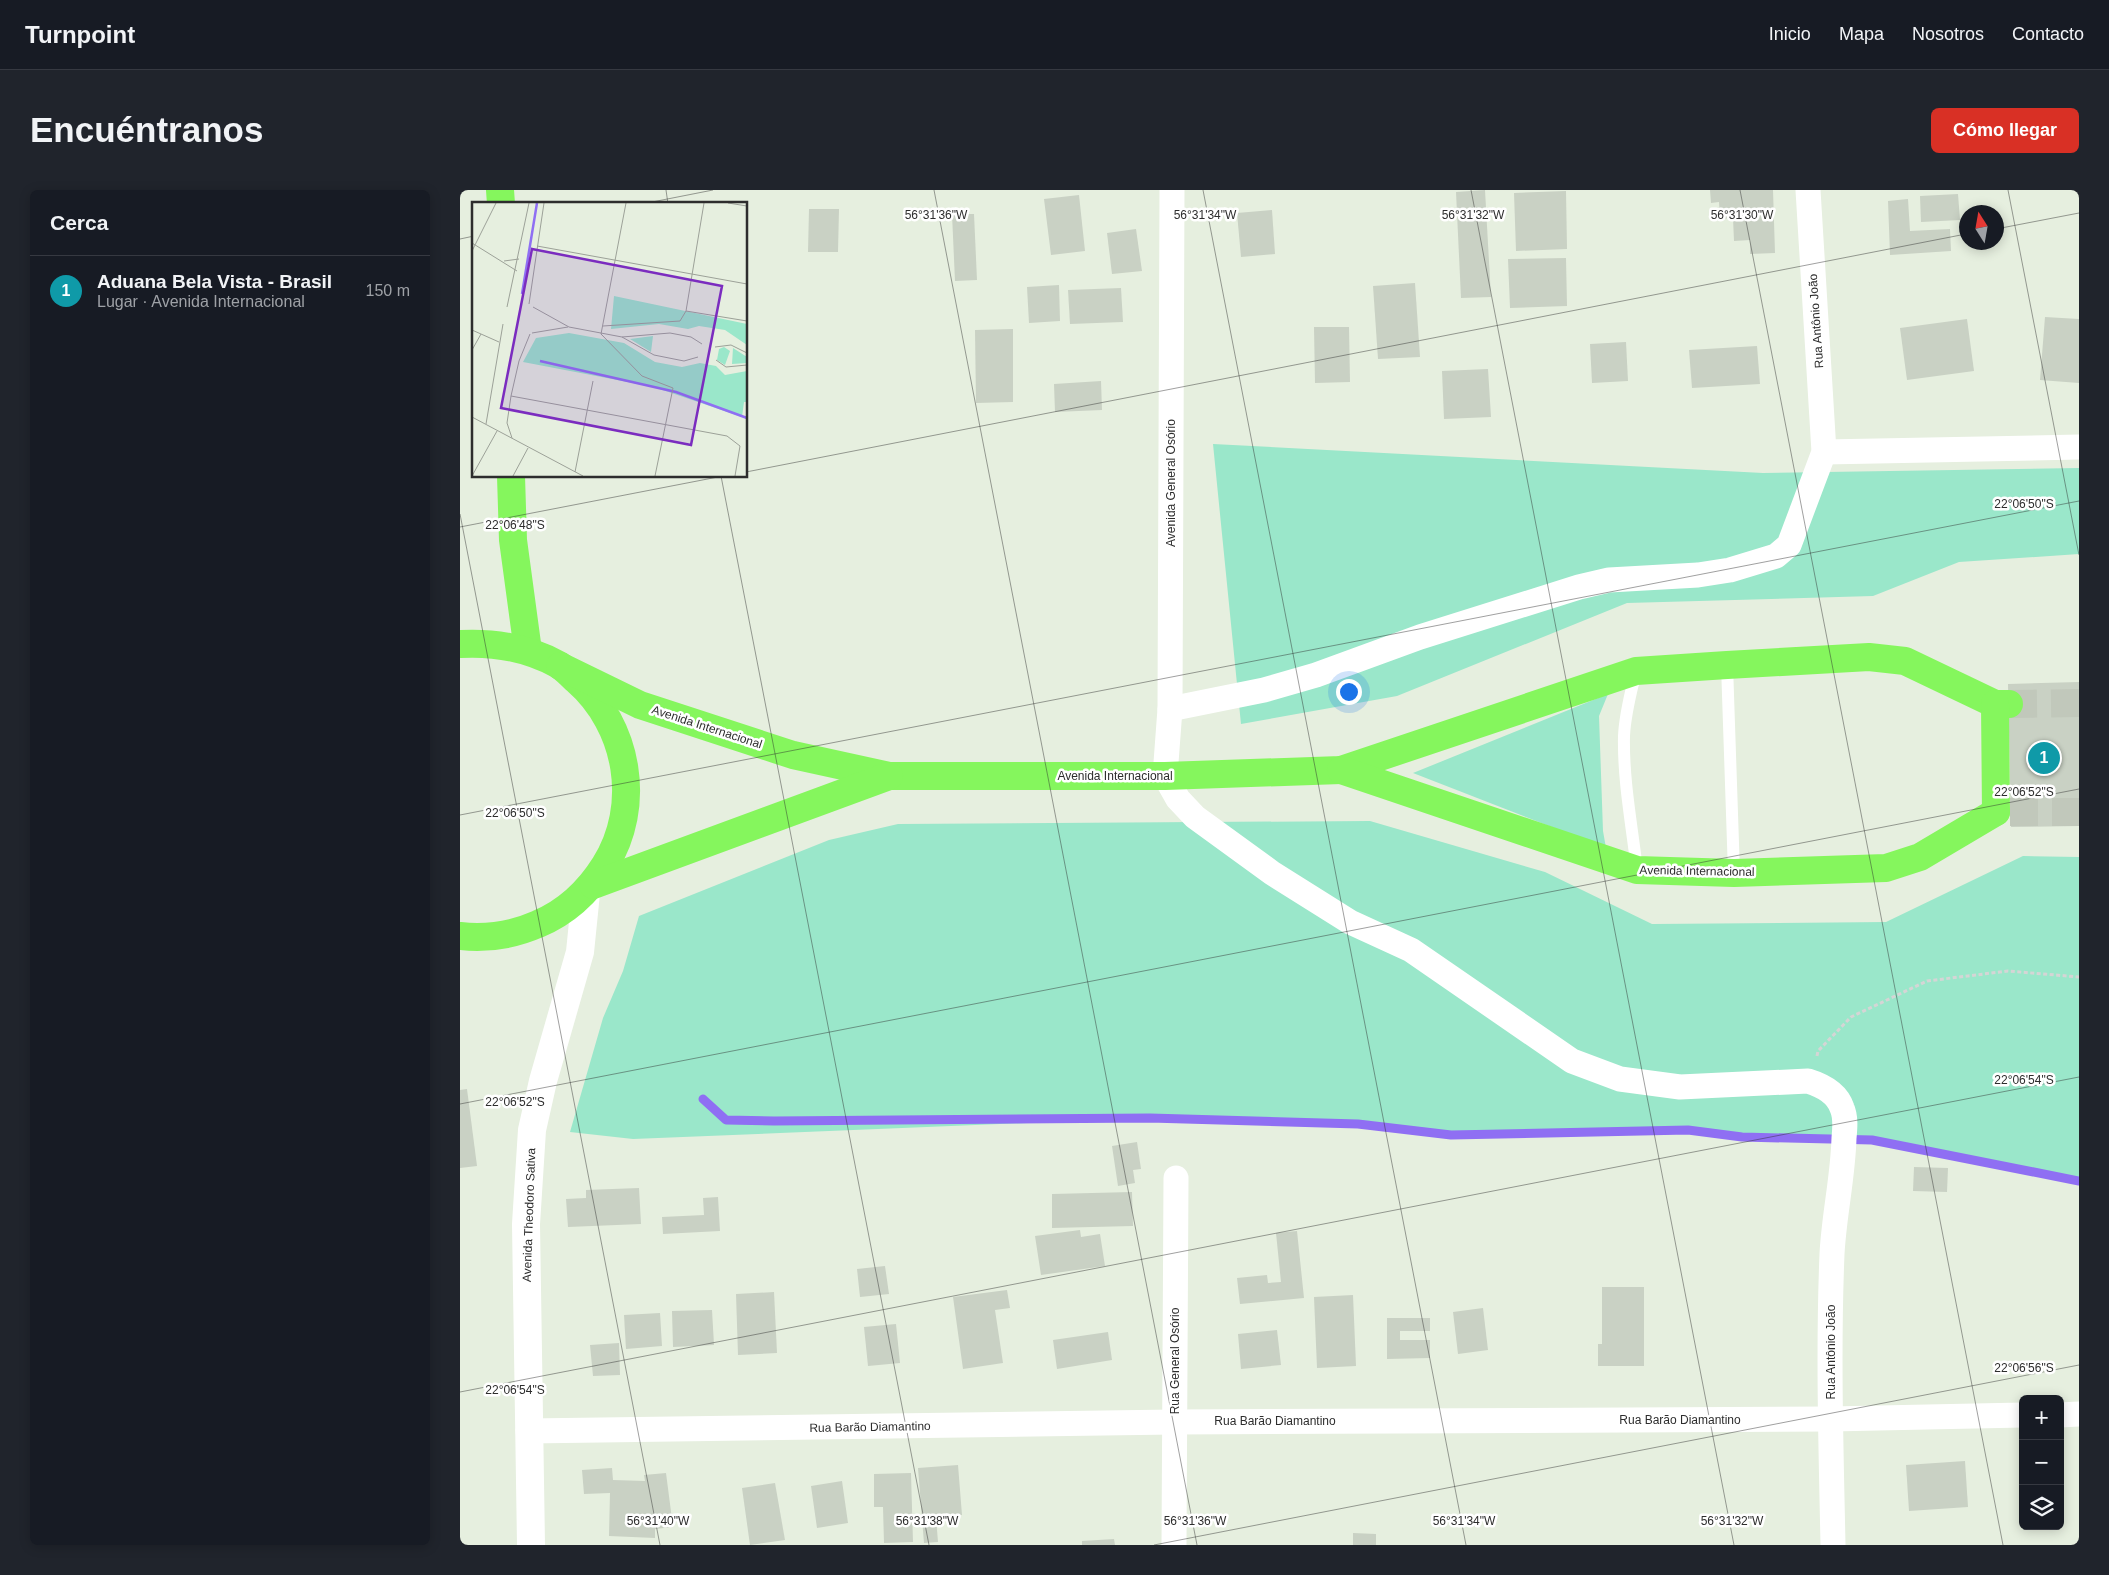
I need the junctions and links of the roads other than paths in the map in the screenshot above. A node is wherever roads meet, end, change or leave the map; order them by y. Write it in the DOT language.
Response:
graph roads {
  1 [pos="1172,190"];
  2 [pos="1808,190"];
  3 [pos="2079,447"];
  4 [pos="1824,452"];
  5 [pos="511,478"];
  6 [pos="460,644"];
  7 [pos="528,651"];
  8 [pos="1727,665"];
  9 [pos="560,666"];
  10 [pos="1636,671"];
  11 [pos="1170,709"];
  12 [pos="1341,770"];
  13 [pos="889,776"];
  14 [pos="1165,776"];
  15 [pos="1637,870"];
  16 [pos="1734,873"];
  17 [pos="589,889"];
  18 [pos="460,936"];
  19 [pos="1176,1178"];
  20 [pos="2064,1414"];
  21 [pos="2079,1414"];
  22 [pos="2019,1415"];
  23 [pos="1831,1419"];
  24 [pos="1174,1422"];
  25 [pos="528,1431"];
  26 [pos="531,1545"];
  27 [pos="1174,1545"];
  28 [pos="1833,1545"];
  1 -- 11 [label="street, Avenida General Osório"];
  2 -- 4 [label="street, Rua Antônio João"];
  3 -- 4 [label="street"];
  4 -- 11 [label="street"];
  5 -- 7 [label="main road"];
  6 -- 7 [label="main road, Avenida Internacional"];
  7 -- 9 [label="main road, Avenida Internacional"];
  8 -- 10 [label="main road, Avenida Internacional"];
  8 -- 16 [label="lane"];
  8 -- 16 [label="main road, Avenida Internacional"];
  9 -- 13 [label="main road, Avenida Internacional"];
  9 -- 17 [label="main road"];
  10 -- 12 [label="main road, Avenida Internacional"];
  10 -- 15 [label="lane"];
  11 -- 14 [label="street, Avenida General Osório"];
  12 -- 14 [label="main road, Avenida Internacional"];
  12 -- 15 [label="main road, Avenida Internacional"];
  13 -- 14 [label="main road, Avenida Internacional"];
  13 -- 17 [label="main road, Avenida Internacional"];
  14 -- 23 [label="street, Rua Antônio João"];
  15 -- 16 [label="main road, Avenida Internacional"];
  17 -- 18 [label="main road"];
  17 -- 25 [label="street, Avenida Theodoro Sativa"];
  19 -- 24 [label="street, Rua General Osório"];
  20 -- 21 [label="street"];
  22 -- 23 [label="street, Rua Barão Diamantino"];
  23 -- 24 [label="street, Rua Barão Diamantino"];
  23 -- 28 [label="street, Rua Antônio João"];
  24 -- 25 [label="street, Rua Barão Diamantino"];
  24 -- 27 [label="street, Rua General Osório"];
  25 -- 26 [label="street, Avenida Theodoro Sativa"];
}
